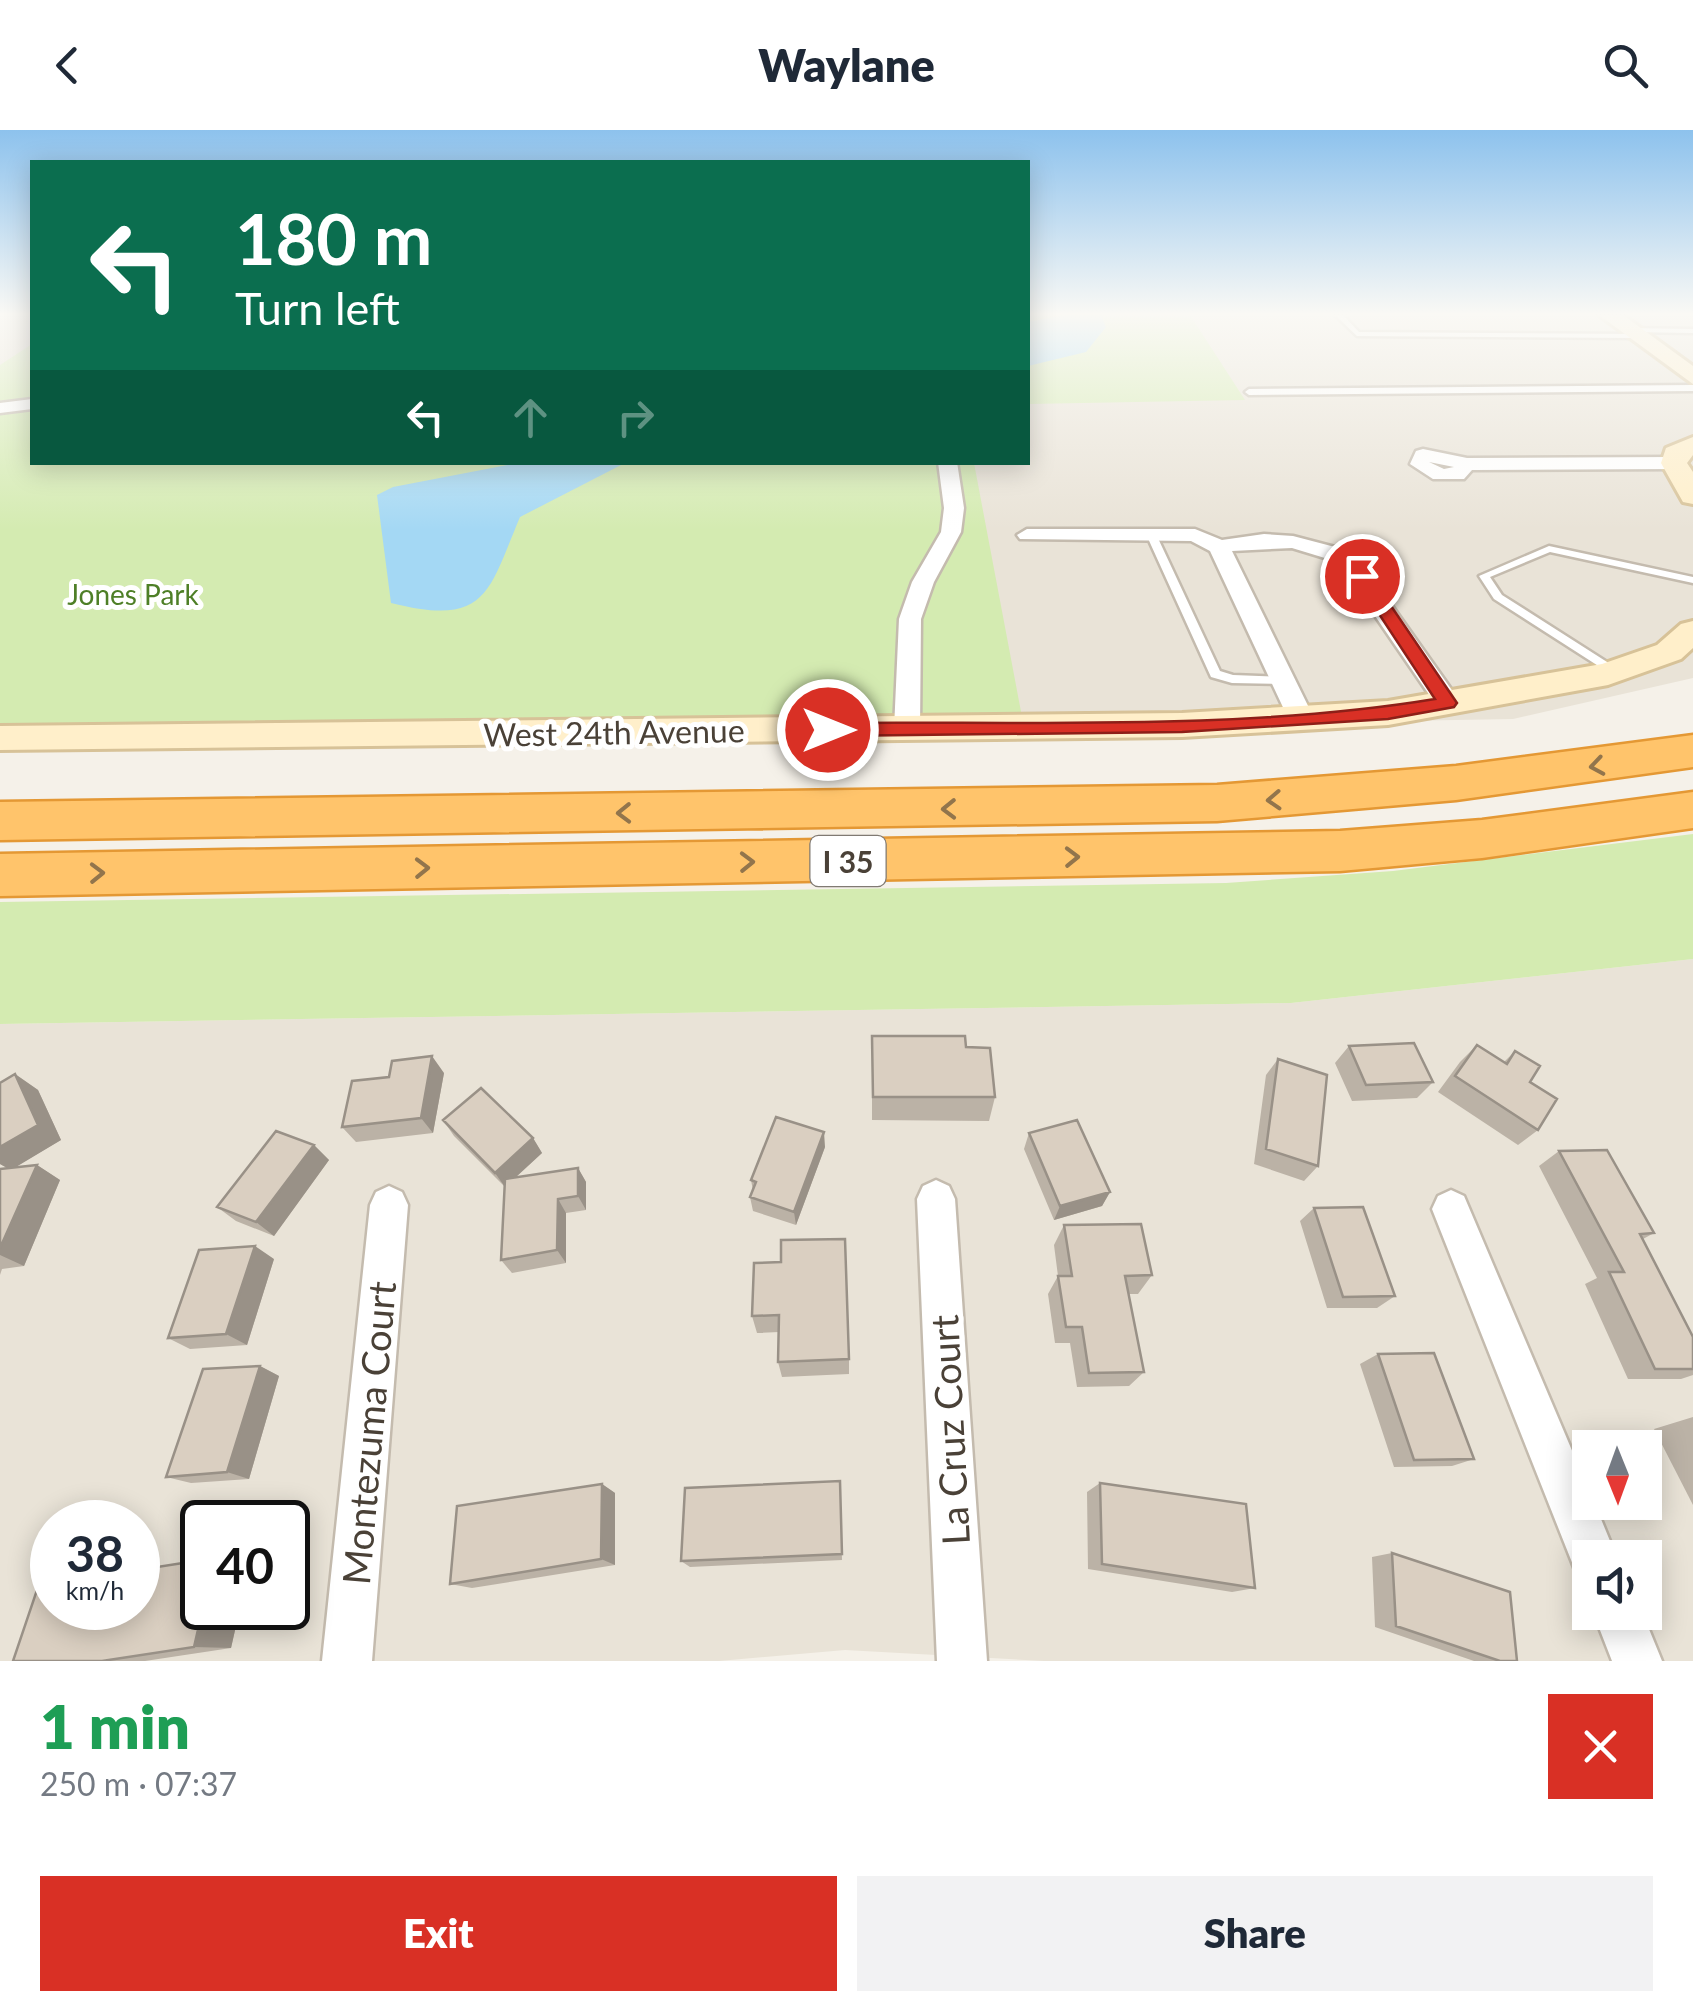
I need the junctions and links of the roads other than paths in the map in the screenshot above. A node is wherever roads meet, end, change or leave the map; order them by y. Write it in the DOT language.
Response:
graph roads {
  1 [pos="1693,388"];
  2 [pos="1249,392"];
  3 [pos="30,404"];
  4 [pos="0,408"];
  5 [pos="1684,454"];
  6 [pos="1467,464"];
  7 [pos="947,465"];
  8 [pos="1693,496"];
  9 [pos="1151,534"];
  10 [pos="1028,536"];
  11 [pos="1219,546"];
  12 [pos="1693,580"];
  13 [pos="1693,630"];
  14 [pos="1614,672"];
  15 [pos="1282,681"];
  16 [pos="1448,703"];
  17 [pos="1300,718"];
  18 [pos="907,729"];
  19 [pos="0,738"];
  20 [pos="1693,752"];
  21 [pos="1693,810"];
  22 [pos="0,821"];
  23 [pos="0,875"];
  24 [pos="936,1199"];
  25 [pos="389,1205"];
  26 [pos="1451,1209"];
  27 [pos="1587,1540"];
  28 [pos="1624,1630"];
  29 [pos="347,1661"];
  30 [pos="962,1661"];
  31 [pos="1637,1661"];
  1 -- 2 [label="lane"];
  3 -- 4 [label="street"];
  5 -- 6 [label="street"];
  5 -- 8 [label="street"];
  7 -- 18 [label="street"];
  9 -- 10 [label="street"];
  9 -- 11 [label="street"];
  9 -- 15 [label="lane"];
  11 -- 15 [label="street"];
  11 -- 16 [label="street"];
  12 -- 14 [label="lane"];
  13 -- 14 [label="street, West 24th Avenue"];
  14 -- 16 [label="street, West 24th Avenue"];
  15 -- 17 [label="street"];
  16 -- 17 [label="street, West 24th Avenue"];
  17 -- 18 [label="street, West 24th Avenue"];
  18 -- 19 [label="street, West 24th Avenue"];
  20 -- 22 [label="highway, I 35, one-way"];
  23 -- 21 [label="highway, I 35, one-way"];
  24 -- 30 [label="street, La Cruz Court"];
  25 -- 29 [label="street, Montezuma Court"];
  26 -- 27 [label="street"];
  28 -- 31 [label="street"];
}
